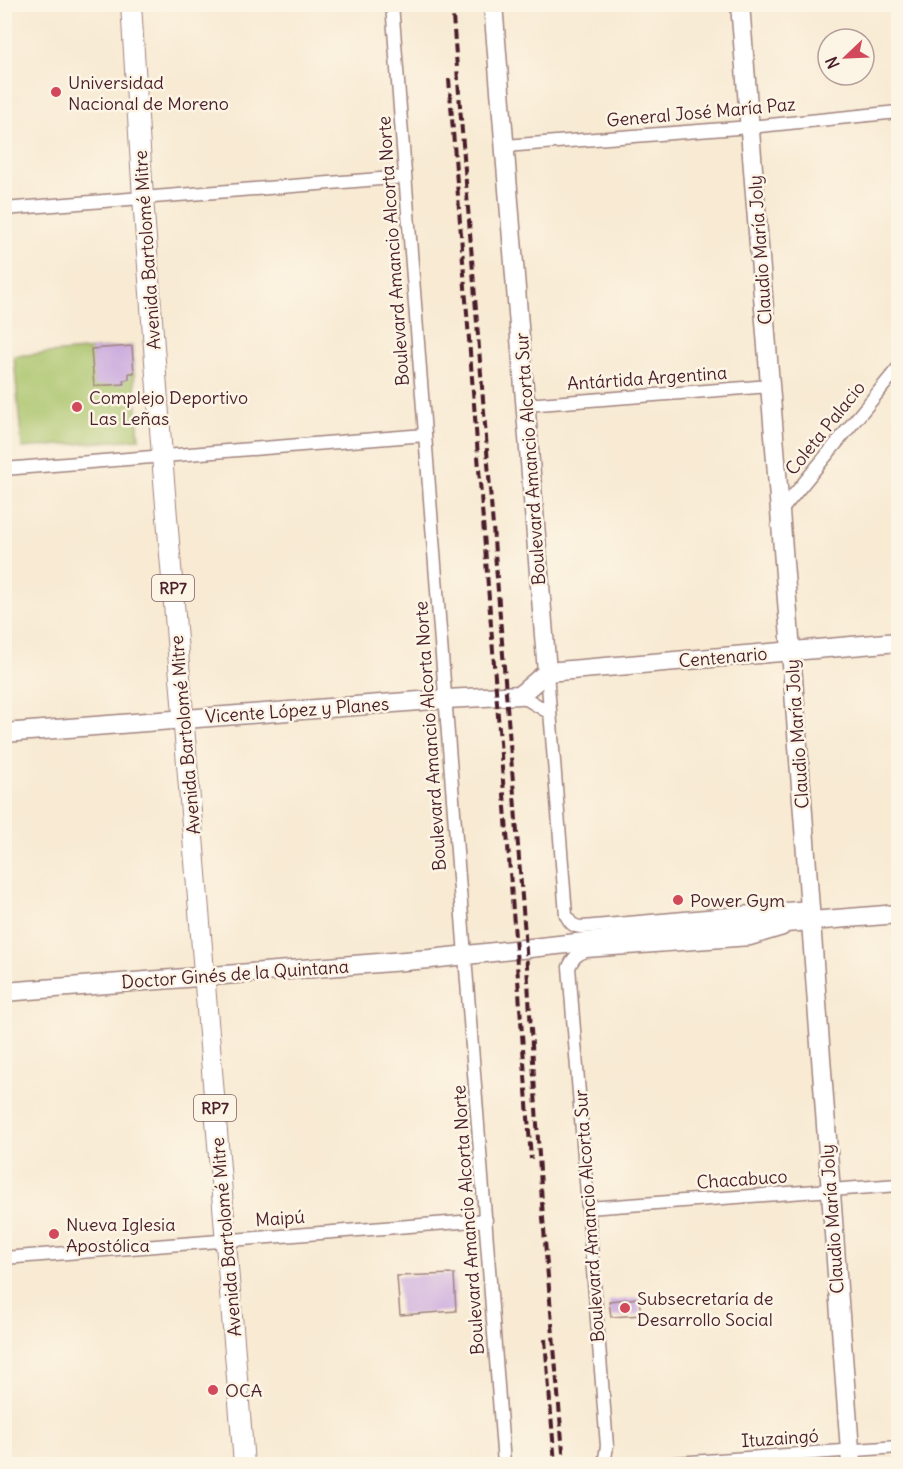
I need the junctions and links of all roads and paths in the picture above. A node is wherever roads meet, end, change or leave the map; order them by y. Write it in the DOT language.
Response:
graph roads {
  1 [pos="131,4"];
  2 [pos="392,4"];
  3 [pos="493,4"];
  4 [pos="740,4"];
  5 [pos="898,112"];
  6 [pos="750,127"];
  7 [pos="505,146"];
  8 [pos="405,177"];
  9 [pos="143,198"];
  10 [pos="4,209"];
  11 [pos="898,368"];
  12 [pos="770,386"];
  13 [pos="526,405"];
  14 [pos="425,435"];
  15 [pos="162,456"];
  16 [pos="4,469"];
  17 [pos="780,512"];
  18 [pos="898,642"];
  19 [pos="791,651"];
  20 [pos="547,672"];
  21 [pos="520,695"];
  22 [pos="446,699"];
  23 [pos="550,713"];
  24 [pos="183,719"];
  25 [pos="4,733"];
  26 [pos="810,914"];
  27 [pos="898,914"];
  28 [pos="465,956"];
  29 [pos="204,976"];
  30 [pos="4,992"];
  31 [pos="898,1185"];
  32 [pos="830,1190"];
  33 [pos="588,1208"];
  34 [pos="486,1220"];
  35 [pos="226,1240"];
  36 [pos="4,1258"];
  37 [pos="898,1447"];
  38 [pos="850,1458"];
  39 [pos="244,1464"];
  40 [pos="504,1464"];
  41 [pos="604,1464"];
  42 [pos="663,1464"];
  1 -- 9 [label="main road, Avenida Bartolomé Mitre / RP7"];
  2 -- 8 [label="street, Boulevard Amancio Alcorta Norte"];
  3 -- 7 [label="street, Boulevard Amancio Alcorta Sur"];
  4 -- 6 [label="street, Claudio María Joly"];
  5 -- 6 [label="street, General José María Paz"];
  6 -- 7 [label="street, General José María Paz"];
  6 -- 12 [label="street, Claudio María Joly"];
  7 -- 13 [label="street, Boulevard Amancio Alcorta Sur"];
  8 -- 9 [label="street"];
  8 -- 14 [label="street, Boulevard Amancio Alcorta Norte"];
  9 -- 10 [label="street"];
  9 -- 15 [label="main road, Avenida Bartolomé Mitre / RP7"];
  11 -- 17 [label="street, Coleta Palacio"];
  12 -- 13 [label="street, Antártida Argentina"];
  12 -- 17 [label="street, Claudio María Joly"];
  13 -- 20 [label="street, Boulevard Amancio Alcorta Sur"];
  14 -- 15 [label="street"];
  14 -- 22 [label="street, Boulevard Amancio Alcorta Norte"];
  15 -- 16 [label="street"];
  15 -- 24 [label="main road, Avenida Bartolomé Mitre / RP7"];
  17 -- 19 [label="street, Claudio María Joly"];
  18 -- 19 [label="street, Centenario"];
  19 -- 20 [label="street, Centenario"];
  19 -- 26 [label="street, Claudio María Joly"];
  20 -- 21 [label="street"];
  20 -- 23 [label="street, Boulevard Amancio Alcorta Sur"];
  21 -- 22 [label="street, Vicente López y Planes"];
  21 -- 23 [label="street"];
  22 -- 24 [label="street, Vicente López y Planes"];
  22 -- 28 [label="street, Boulevard Amancio Alcorta Norte"];
  23 -- 26 [label="street, Boulevard Amancio Alcorta Sur"];
  24 -- 25 [label="street, Vicente López y Planes"];
  24 -- 29 [label="main road, Avenida Bartolomé Mitre / RP7"];
  26 -- 27 [label="street, Doctor Ginés de la Quintana"];
  26 -- 28 [label="street, Doctor Ginés de la Quintana"];
  26 -- 32 [label="street, Claudio María Joly"];
  26 -- 33 [label="street, Boulevard Amancio Alcorta Sur"];
  28 -- 29 [label="street, Doctor Ginés de la Quintana"];
  28 -- 34 [label="street, Boulevard Amancio Alcorta Norte"];
  29 -- 30 [label="street, Doctor Ginés de la Quintana"];
  29 -- 35 [label="main road, Avenida Bartolomé Mitre / RP7"];
  31 -- 32 [label="street, Chacabuco"];
  32 -- 33 [label="street, Chacabuco"];
  32 -- 38 [label="street, Claudio María Joly"];
  33 -- 41 [label="street, Boulevard Amancio Alcorta Sur"];
  34 -- 35 [label="street, Maipú"];
  34 -- 40 [label="street, Boulevard Amancio Alcorta Norte"];
  35 -- 36 [label="street, Maipú"];
  35 -- 39 [label="main road, Avenida Bartolomé Mitre / RP7"];
  37 -- 38 [label="street, Ituzaingó"];
  38 -- 42 [label="street, Ituzaingó"];
}
